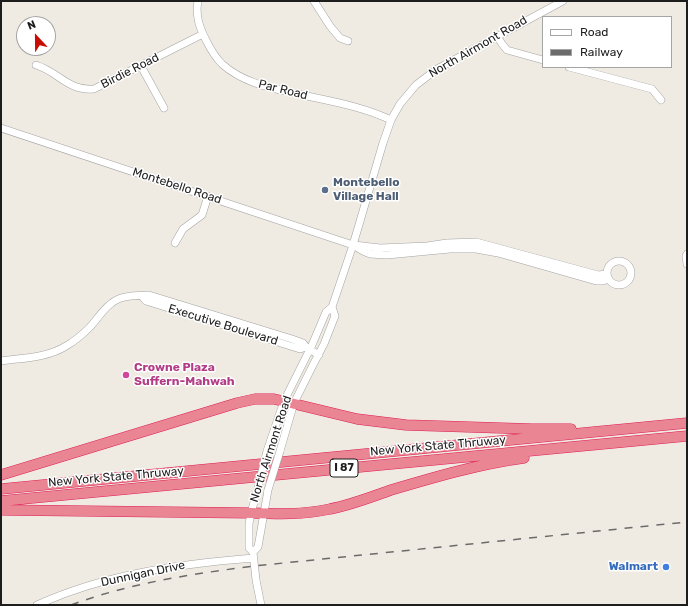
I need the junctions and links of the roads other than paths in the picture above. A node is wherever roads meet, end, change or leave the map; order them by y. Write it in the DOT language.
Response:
graph roads {
  1 [pos="198,1"];
  2 [pos="314,1"];
  3 [pos="563,1"];
  4 [pos="202,34"];
  5 [pos="497,36"];
  6 [pos="348,41"];
  7 [pos="542,60"];
  8 [pos="36,65"];
  9 [pos="141,66"];
  10 [pos="573,68"];
  11 [pos="661,100"];
  12 [pos="164,108"];
  13 [pos="391,120"];
  14 [pos="1,128"];
  15 [pos="208,196"];
  16 [pos="175,243"];
  17 [pos="354,245"];
  18 [pos="687,254"];
  19 [pos="687,264"];
  20 [pos="607,277"];
  21 [pos="332,307"];
  22 [pos="308,348"];
  23 [pos="319,355"];
  24 [pos="1,362"];
  25 [pos="289,402"];
  26 [pos="687,423"];
  27 [pos="662,426"];
  28 [pos="687,436"];
  29 [pos="663,438"];
  30 [pos="1,475"];
  31 [pos="1,489"];
  32 [pos="1,501"];
  33 [pos="1,510"];
  34 [pos="251,513"];
  35 [pos="264,514"];
  36 [pos="253,555"];
  37 [pos="37,605"];
  38 [pos="261,605"];
  1 -- 4 [label="street, Par Road"];
  2 -- 6 [label="street"];
  3 -- 5 [label="street, North Airmont Road"];
  4 -- 9 [label="street, Birdie Road"];
  4 -- 13 [label="street, Par Road"];
  5 -- 7 [label="street"];
  5 -- 13 [label="street, North Airmont Road"];
  8 -- 9 [label="street, Birdie Road"];
  9 -- 12 [label="street"];
  10 -- 11 [label="street"];
  13 -- 17 [label="street, North Airmont Road"];
  14 -- 15 [label="street, Montebello Road"];
  15 -- 16 [label="street"];
  15 -- 17 [label="street, Montebello Road"];
  17 -- 20 [label="street, Montebello Road"];
  17 -- 21 [label="street, North Airmont Road"];
  18 -- 19 [label="street"];
  21 -- 22 [label="street, North Airmont Road"];
  21 -- 23 [label="street, North Airmont Road"];
  22 -- 23 [label="street, Executive Boulevard"];
  22 -- 24 [label="street, Executive Boulevard"];
  22 -- 25 [label="street, North Airmont Road"];
  23 -- 25 [label="street, North Airmont Road"];
  25 -- 27 [label="highway"];
  25 -- 30 [label="highway"];
  25 -- 34 [label="street, North Airmont Road, bridge"];
  25 -- 35 [label="street, North Airmont Road, bridge"];
  26 -- 27 [label="highway, New York State Thruway / I 87"];
  27 -- 31 [label="highway, New York State Thruway / I 87"];
  28 -- 29 [label="highway, New York State Thruway / I 87"];
  29 -- 32 [label="highway, New York State Thruway / I 87"];
  29 -- 35 [label="highway"];
  33 -- 34 [label="highway"];
  34 -- 35 [label="highway"];
  34 -- 36 [label="street, North Airmont Road"];
  35 -- 36 [label="street, North Airmont Road"];
  36 -- 37 [label="street, Dunnigan Drive"];
  36 -- 38 [label="street, North Airmont Road"];
}
